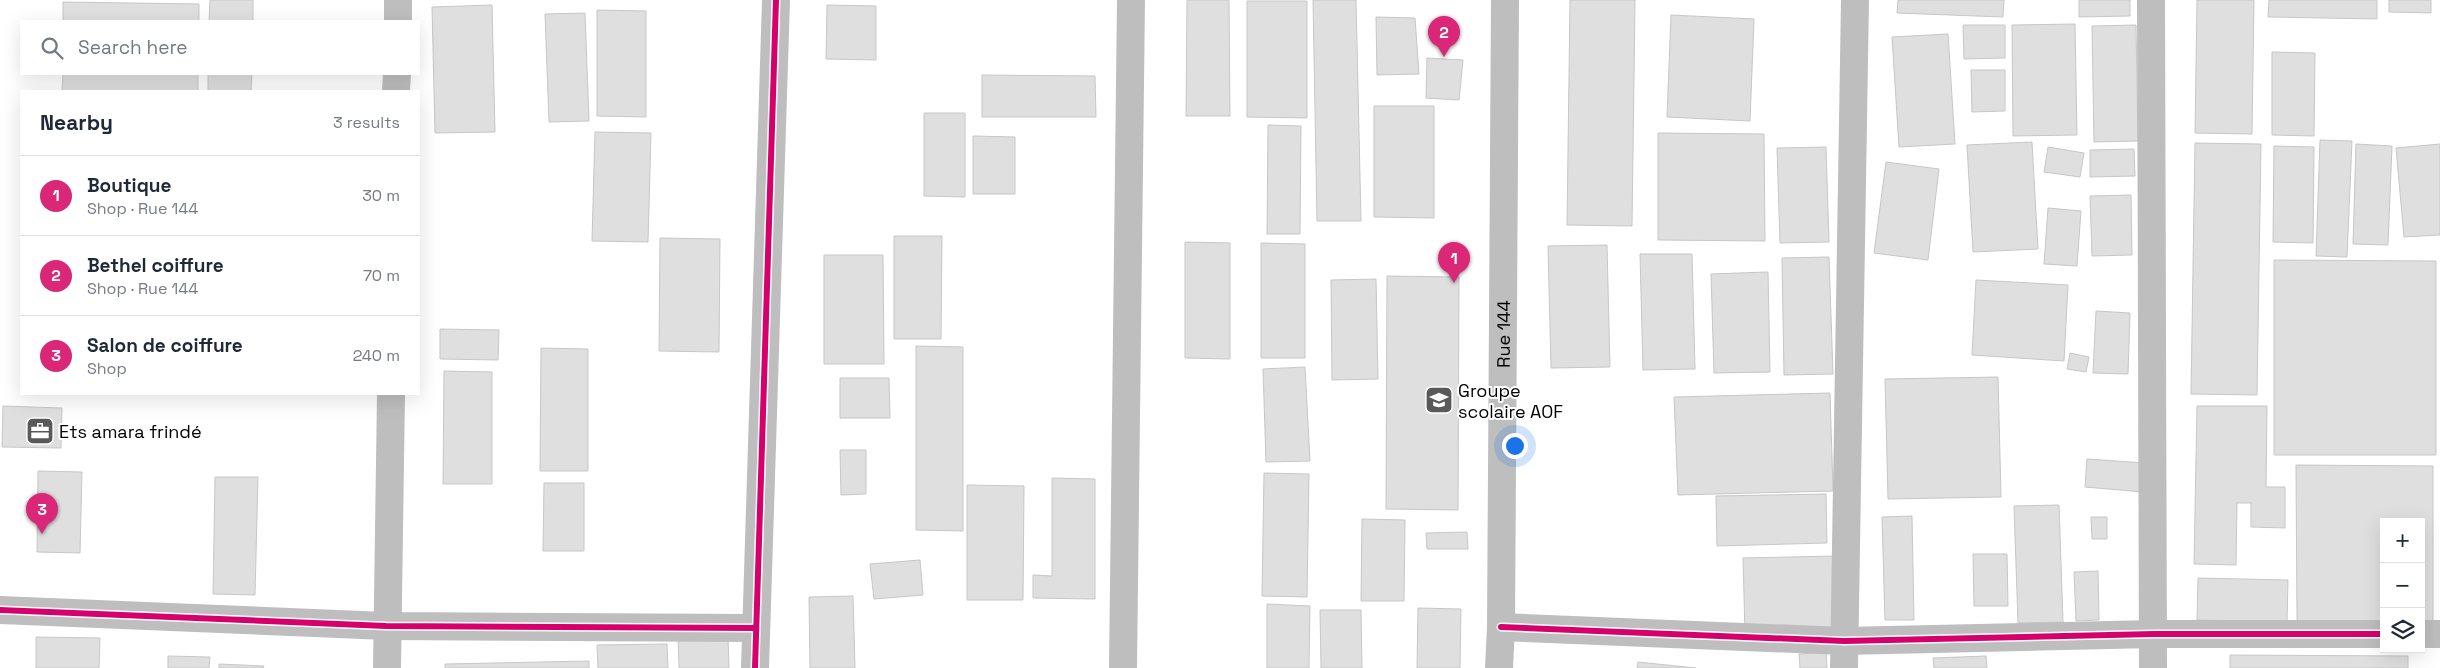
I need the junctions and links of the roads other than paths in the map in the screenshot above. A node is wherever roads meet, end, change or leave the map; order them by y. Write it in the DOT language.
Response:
graph roads {
  1 [pos="398,0"];
  2 [pos="776,0"];
  3 [pos="1131,0"];
  4 [pos="1505,0"];
  5 [pos="1855,0"];
  6 [pos="2151,0"];
  7 [pos="398,20"];
  8 [pos="397,75"];
  9 [pos="396,90"];
  10 [pos="391,395"];
  11 [pos="0,610"];
  12 [pos="386,626"];
  13 [pos="1501,627"];
  14 [pos="756,628"];
  15 [pos="2154,634"];
  16 [pos="2380,634"];
  17 [pos="2425,634"];
  18 [pos="2440,634"];
  19 [pos="1844,641"];
  20 [pos="387,668"];
  21 [pos="755,668"];
  22 [pos="1123,668"];
  23 [pos="1499,668"];
  24 [pos="1844,668"];
  25 [pos="2153,668"];
  1 -- 7 [label="street"];
  2 -- 14 [label="street"];
  3 -- 22 [label="street"];
  4 -- 13 [label="street, Rue 144"];
  5 -- 19 [label="street"];
  6 -- 15 [label="street"];
  8 -- 9 [label="street"];
  10 -- 12 [label="street"];
  11 -- 12 [label="street"];
  12 -- 14 [label="street"];
  12 -- 20 [label="street"];
  13 -- 19 [label="street"];
  13 -- 23 [label="street, Rue 144"];
  14 -- 21 [label="street"];
  15 -- 16 [label="street"];
  15 -- 19 [label="street"];
  15 -- 25 [label="street"];
  17 -- 18 [label="street"];
  19 -- 24 [label="street"];
}
